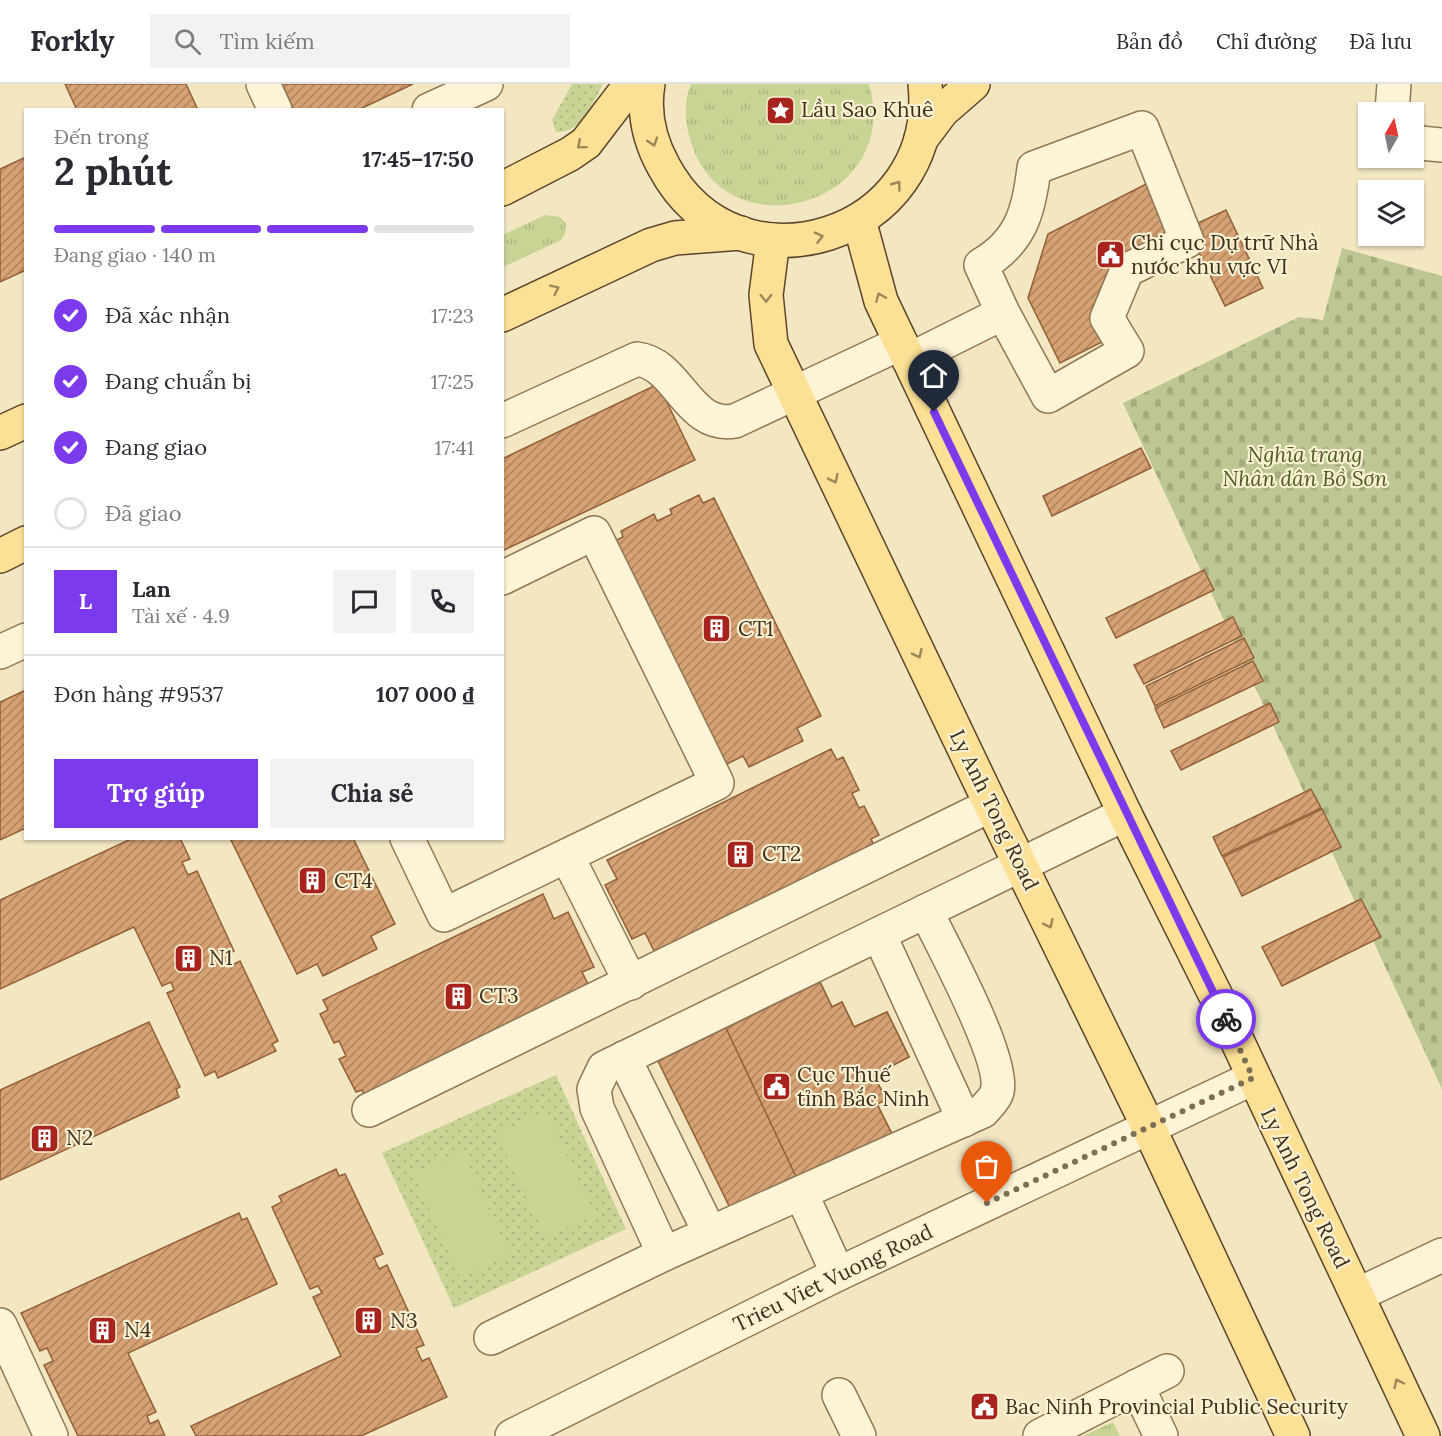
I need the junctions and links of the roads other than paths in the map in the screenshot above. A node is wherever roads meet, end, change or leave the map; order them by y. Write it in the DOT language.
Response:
graph roads {
  1 [pos="263,84"];
  2 [pos="486,84"];
  3 [pos="632,84"];
  4 [pos="648,84"];
  5 [pos="925,84"];
  6 [pos="973,84"];
  7 [pos="1394,84"];
  8 [pos="1393,102"];
  9 [pos="274,108"];
  10 [pos="433,108"];
  11 [pos="921,139"];
  12 [pos="1424,143"];
  13 [pos="1442,145"];
  14 [pos="504,188"];
  15 [pos="859,220"];
  16 [pos="741,233"];
  17 [pos="773,240"];
  18 [pos="1002,313"];
  19 [pos="504,314"];
  20 [pos="905,351"];
  21 [pos="793,393"];
  22 [pos="504,420"];
  23 [pos="24,421"];
  24 [pos="0,433"];
  25 [pos="24,544"];
  26 [pos="0,555"];
  27 [pos="504,577"];
  28 [pos="24,641"];
  29 [pos="0,652"];
  30 [pos="991,805"];
  31 [pos="1125,814"];
  32 [pos="407,840"];
  33 [pos="567,856"];
  34 [pos="1021,866"];
  35 [pos="926,911"];
  36 [pos="879,934"];
  37 [pos="631,982"];
  38 [pos="624,1058"];
  39 [pos="1253,1078"];
  40 [pos="369,1110"];
  41 [pos="964,1120"];
  42 [pos="1148,1126"];
  43 [pos="667,1144"];
  44 [pos="623,1166"];
  45 [pos="801,1193"];
  46 [pos="710,1233"];
  47 [pos="664,1254"];
  48 [pos="1442,1255"];
  49 [pos="838,1274"];
  50 [pos="1357,1295"];
  51 [pos="0,1325"];
  52 [pos="491,1338"];
  53 [pos="1167,1371"];
  54 [pos="1137,1386"];
  55 [pos="839,1395"];
  56 [pos="51,1436"];
  57 [pos="512,1436"];
  58 [pos="859,1436"];
  59 [pos="1040,1436"];
  60 [pos="1161,1436"];
  61 [pos="1293,1436"];
  62 [pos="1423,1436"];
  1 -- 9 [label="street"];
  2 -- 10 [label="street"];
  3 -- 14 [label="main road, one-way"];
  4 -- 16 [label="main road, one-way"];
  5 -- 11 [label="main road"];
  6 -- 11 [label="main road"];
  7 -- 8 [label="street"];
  15 -- 11 [label="main road, one-way"];
  12 -- 13 [label="street"];
  17 -- 15 [label="main road, one-way"];
  20 -- 15 [label="main road, Ly Anh Tong Road, one-way"];
  16 -- 17 [label="main road"];
  19 -- 16 [label="main road, one-way"];
  17 -- 21 [label="main road, Ly Anh Tong Road, one-way"];
  18 -- 18 [label="street"];
  18 -- 20 [label="street"];
  20 -- 21 [label="street"];
  20 -- 31 [label="main road, Ly Anh Tong Road"];
  21 -- 22 [label="street"];
  21 -- 30 [label="main road, Ly Anh Tong Road, one-way"];
  23 -- 24 [label="main road"];
  25 -- 26 [label="main road"];
  27 -- 33 [label="street"];
  28 -- 29 [label="street"];
  30 -- 34 [label="main road, Ly Anh Tong Road"];
  30 -- 37 [label="street"];
  31 -- 34 [label="street"];
  31 -- 39 [label="main road, Ly Anh Tong Road"];
  32 -- 33 [label="street"];
  33 -- 37 [label="street"];
  34 -- 35 [label="street"];
  34 -- 42 [label="main road, Ly Anh Tong Road, one-way"];
  35 -- 36 [label="street"];
  35 -- 41 [label="street"];
  36 -- 38 [label="street"];
  36 -- 41 [label="street"];
  37 -- 40 [label="street"];
  38 -- 43 [label="street"];
  38 -- 44 [label="street"];
  39 -- 42 [label="street, Trieu Viet Vuong Road"];
  39 -- 50 [label="main road, Ly Anh Tong Road"];
  41 -- 45 [label="street"];
  42 -- 49 [label="street, Trieu Viet Vuong Road"];
  42 -- 61 [label="main road, Ly Anh Tong Road"];
  43 -- 44 [label="street"];
  43 -- 46 [label="street"];
  44 -- 47 [label="street"];
  45 -- 46 [label="street"];
  45 -- 49 [label="street"];
  46 -- 47 [label="street"];
  47 -- 52 [label="street"];
  48 -- 50 [label="street"];
  49 -- 57 [label="street, Trieu Viet Vuong Road"];
  62 -- 50 [label="main road, Ly Anh Tong Road, one-way"];
  51 -- 56 [label="street"];
  53 -- 54 [label="street"];
  54 -- 59 [label="street"];
  54 -- 60 [label="street"];
  55 -- 58 [label="street"];
}
